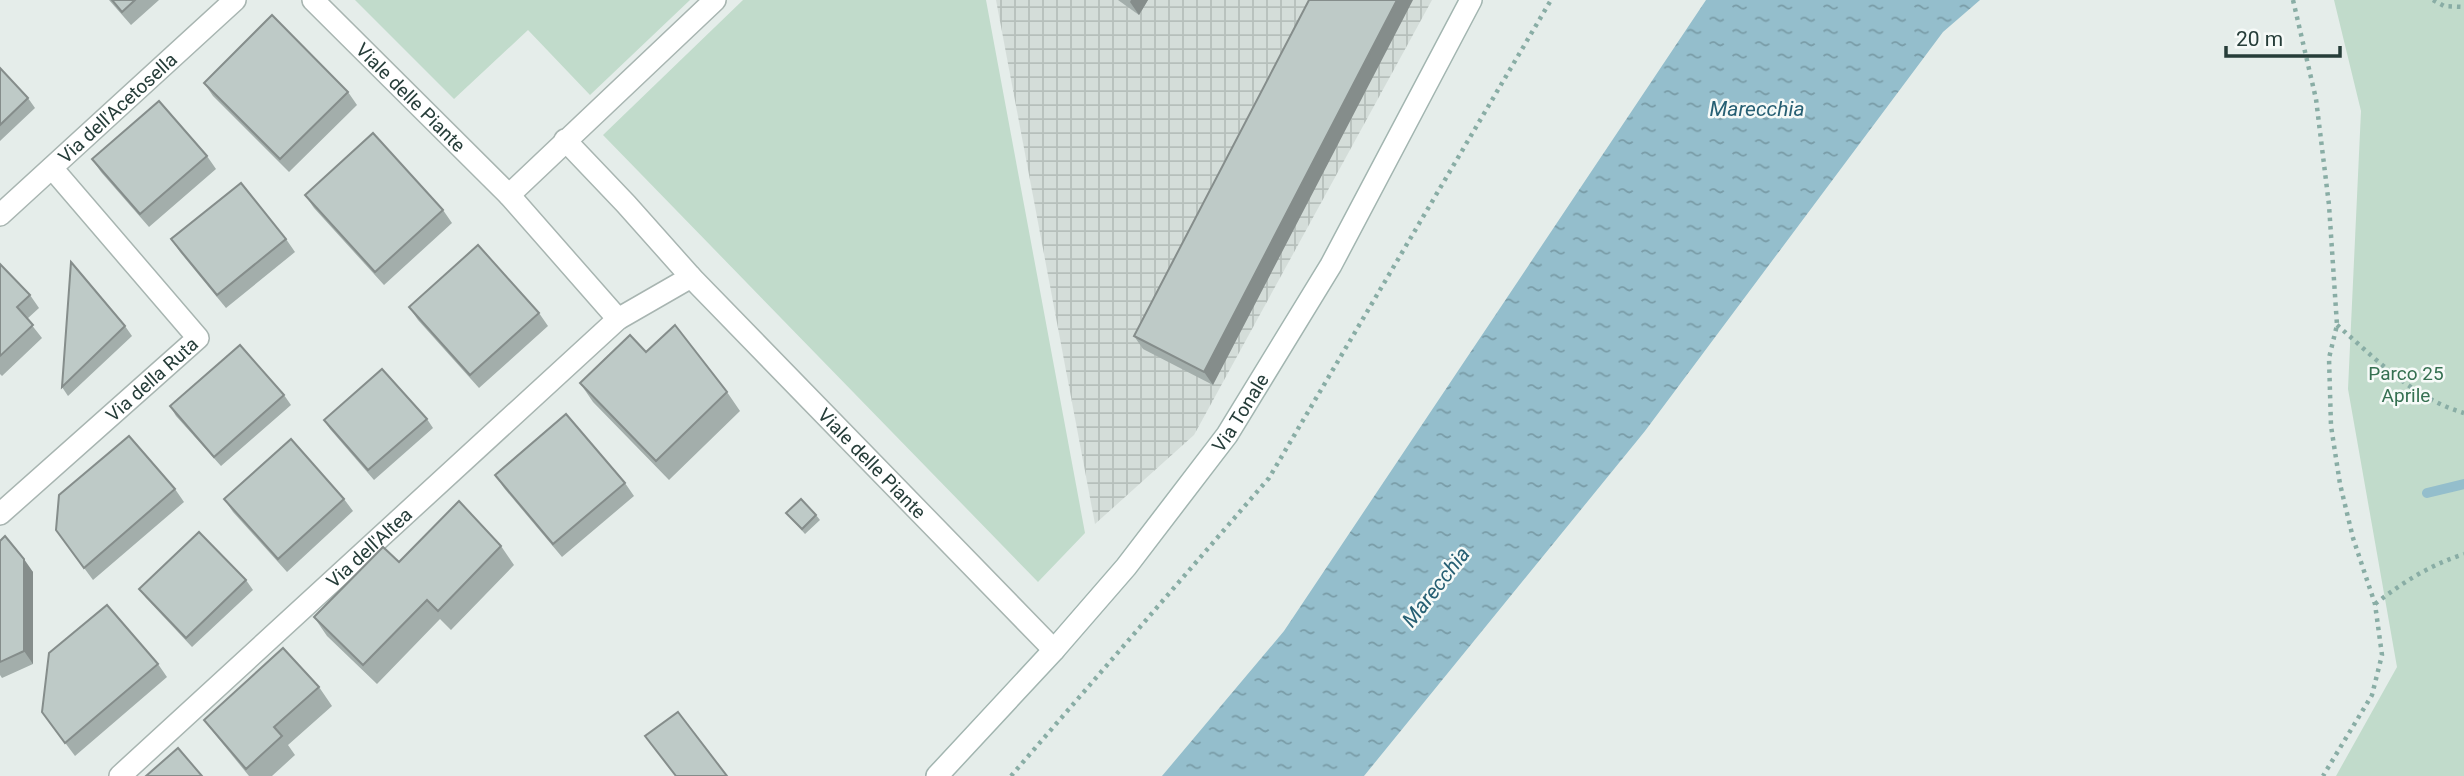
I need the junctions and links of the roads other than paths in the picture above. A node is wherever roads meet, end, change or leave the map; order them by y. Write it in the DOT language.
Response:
graph roads {
  1 [pos="235,0"];
  2 [pos="313,0"];
  3 [pos="715,0"];
  4 [pos="1471,0"];
  5 [pos="565,140"];
  6 [pos="52,168"];
  7 [pos="509,195"];
  8 [pos="0,215"];
  9 [pos="691,277"];
  10 [pos="618,319"];
  11 [pos="0,514"];
  12 [pos="1054,650"];
  13 [pos="120,776"];
  14 [pos="937,776"];
  1 -- 6 [label="street, Via dell'Acetosella"];
  2 -- 7 [label="street, Viale delle Piante"];
  3 -- 5 [label="street"];
  4 -- 12 [label="street, Via Tonale"];
  5 -- 7 [label="street"];
  5 -- 9 [label="street, Viale delle Piante"];
  6 -- 8 [label="street, Via dell'Acetosella"];
  6 -- 11 [label="street, Via della Ruta"];
  7 -- 10 [label="street, Viale delle Piante"];
  9 -- 10 [label="street"];
  9 -- 12 [label="street, Viale delle Piante"];
  10 -- 13 [label="street, Via dell'Altea"];
  12 -- 14 [label="street, Via Tonale"];
}
